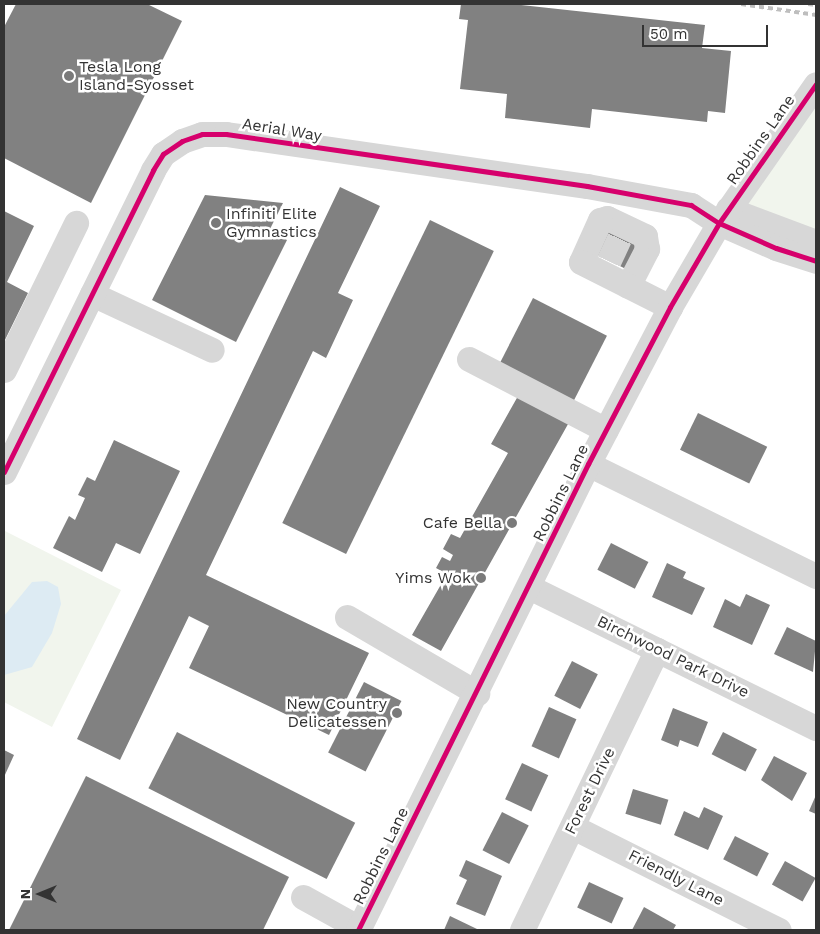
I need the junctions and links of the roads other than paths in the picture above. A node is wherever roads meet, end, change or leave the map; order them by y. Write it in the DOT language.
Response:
graph roads {
  1 [pos="816,84"];
  2 [pos="612,191"];
  3 [pos="724,216"];
  4 [pos="76,222"];
  5 [pos="618,225"];
  6 [pos="816,242"];
  7 [pos="816,261"];
  8 [pos="628,286"];
  9 [pos="92,294"];
  10 [pos="670,308"];
  11 [pos="212,350"];
  12 [pos="469,360"];
  13 [pos="4,370"];
  14 [pos="606,430"];
  15 [pos="588,464"];
  16 [pos="4,472"];
  17 [pos="816,576"];
  18 [pos="529,587"];
  19 [pos="347,617"];
  20 [pos="657,650"];
  21 [pos="477,693"];
  22 [pos="816,728"];
  23 [pos="573,827"];
  24 [pos="303,897"];
  25 [pos="358,929"];
  26 [pos="522,930"];
  27 [pos="779,930"];
  1 -- 3 [label="street, Robbins Lane"];
  2 -- 3 [label="street, Aerial Way"];
  2 -- 5 [label="street"];
  2 -- 9 [label="street, Aerial Way"];
  3 -- 6 [label="street"];
  3 -- 7 [label="street"];
  3 -- 10 [label="street, Robbins Lane"];
  4 -- 13 [label="street"];
  5 -- 8 [label="street"];
  5 -- 8 [label="street"];
  8 -- 10 [label="street"];
  9 -- 11 [label="street"];
  9 -- 16 [label="street, Aerial Way"];
  10 -- 14 [label="street, Robbins Lane"];
  12 -- 14 [label="street"];
  14 -- 15 [label="street, Robbins Lane"];
  15 -- 17 [label="street"];
  15 -- 18 [label="street, Robbins Lane"];
  18 -- 20 [label="street, Birchwood Park Drive"];
  18 -- 21 [label="street, Robbins Lane"];
  19 -- 21 [label="street"];
  20 -- 22 [label="street, Birchwood Park Drive"];
  20 -- 23 [label="street, Forest Drive"];
  21 -- 25 [label="street, Robbins Lane"];
  23 -- 26 [label="street, Forest Drive"];
  23 -- 27 [label="street, Friendly Lane"];
  24 -- 25 [label="street"];
}
